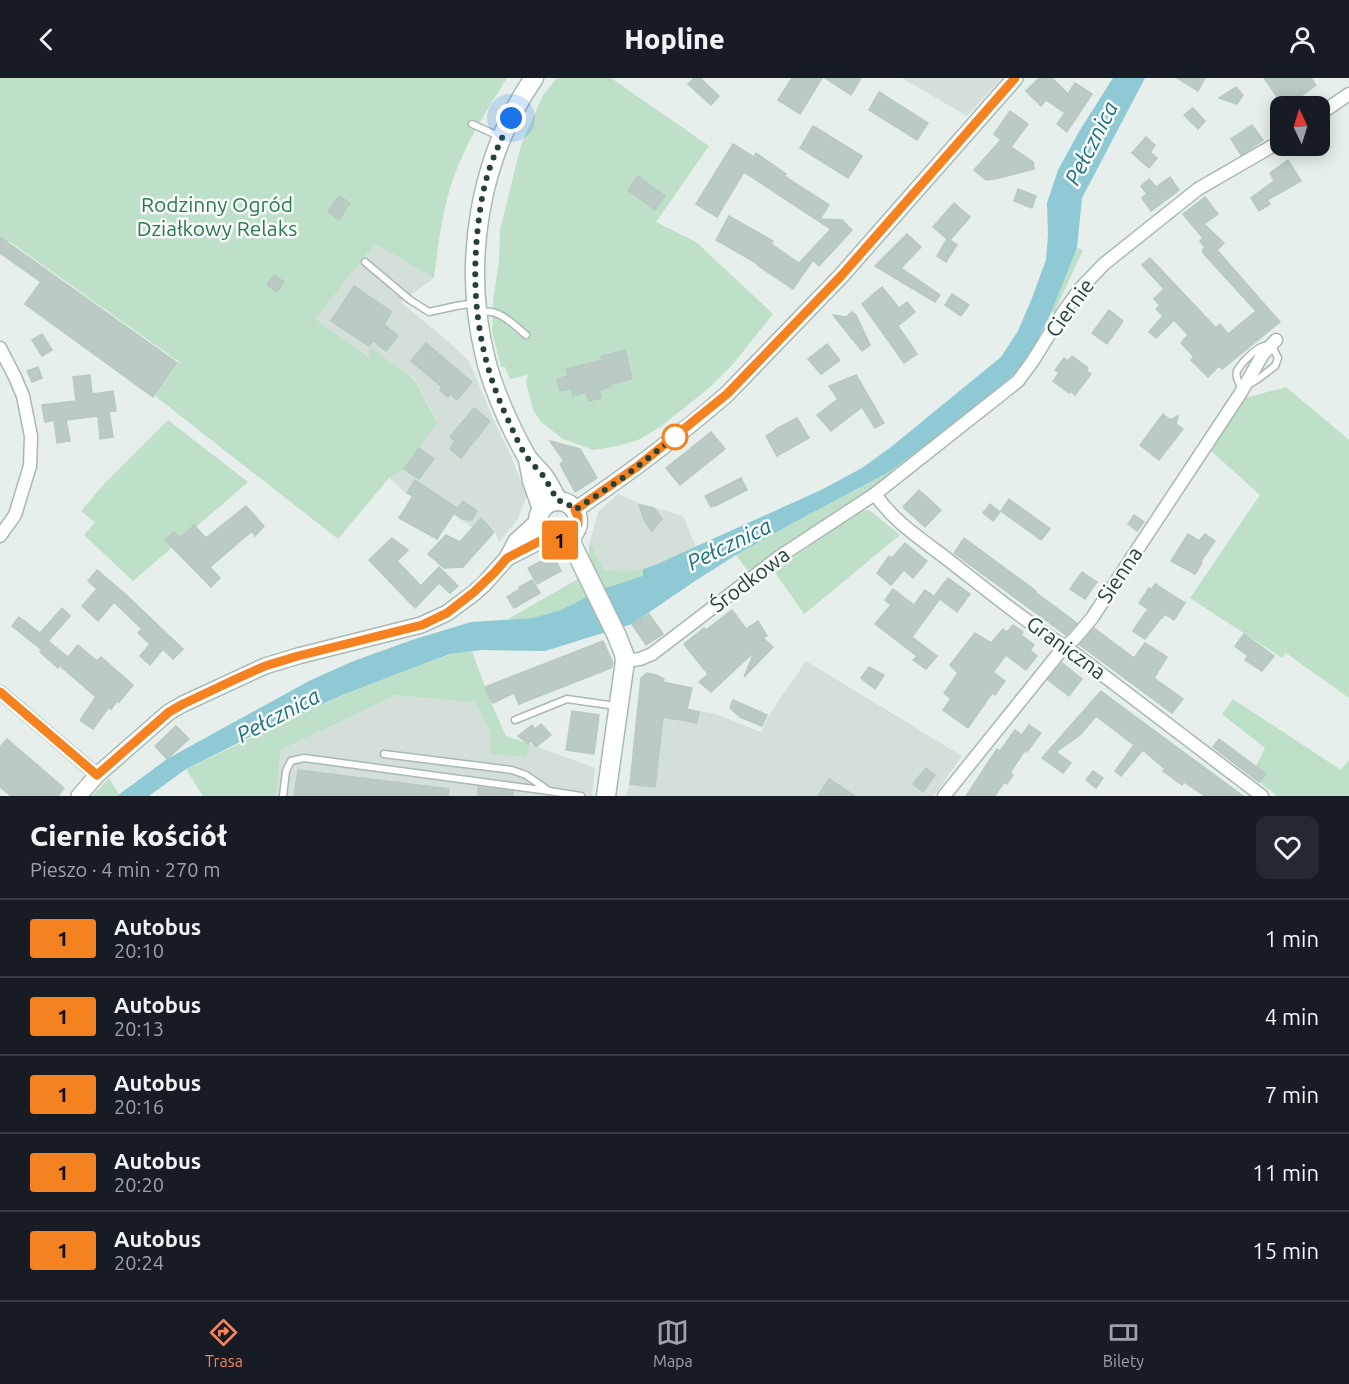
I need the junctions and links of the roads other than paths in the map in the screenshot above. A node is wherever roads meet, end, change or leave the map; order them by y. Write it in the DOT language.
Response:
graph roads {
  1 [pos="1015,78"];
  2 [pos="529,80"];
  3 [pos="1349,94"];
  4 [pos="1330,107"];
  5 [pos="472,124"];
  6 [pos="502,138"];
  7 [pos="1270,147"];
  8 [pos="365,262"];
  9 [pos="476,308"];
  10 [pos="526,335"];
  11 [pos="1273,344"];
  12 [pos="0,348"];
  13 [pos="875,494"];
  14 [pos="546,510"];
  15 [pos="575,510"];
  16 [pos="0,536"];
  17 [pos="549,538"];
  18 [pos="569,538"];
  19 [pos="507,558"];
  20 [pos="1065,648"];
  21 [pos="625,661"];
  22 [pos="0,692"];
  23 [pos="619,707"];
  24 [pos="515,720"];
  25 [pos="384,754"];
  26 [pos="97,775"];
  27 [pos="549,791"];
  28 [pos="79,796"];
  29 [pos="283,796"];
  30 [pos="582,796"];
  31 [pos="606,796"];
  32 [pos="944,796"];
  33 [pos="1263,796"];
  1 -- 15 [label="street"];
  2 -- 6 [label="main road"];
  3 -- 4 [label="street"];
  5 -- 6 [label="lane"];
  6 -- 9 [label="main road"];
  7 -- 13 [label="street, Ciernie"];
  8 -- 9 [label="lane"];
  9 -- 10 [label="lane"];
  9 -- 14 [label="main road"];
  11 -- 20 [label="street, Sienna"];
  12 -- 16 [label="street"];
  13 -- 20 [label="street, Graniczna"];
  13 -- 21 [label="street, Środkowa"];
  14 -- 15 [label="main road"];
  14 -- 17 [label="main road"];
  14 -- 19 [label="street"];
  15 -- 18 [label="main road"];
  17 -- 18 [label="main road"];
  17 -- 19 [label="street"];
  18 -- 21 [label="main road"];
  19 -- 26 [label="street"];
  20 -- 32 [label="street, Sienna"];
  20 -- 33 [label="street, Graniczna"];
  21 -- 23 [label="main road"];
  22 -- 26 [label="street"];
  23 -- 24 [label="lane"];
  23 -- 31 [label="main road"];
  25 -- 27 [label="lane"];
  26 -- 28 [label="street"];
  27 -- 29 [label="lane"];
  27 -- 30 [label="lane"];
}
